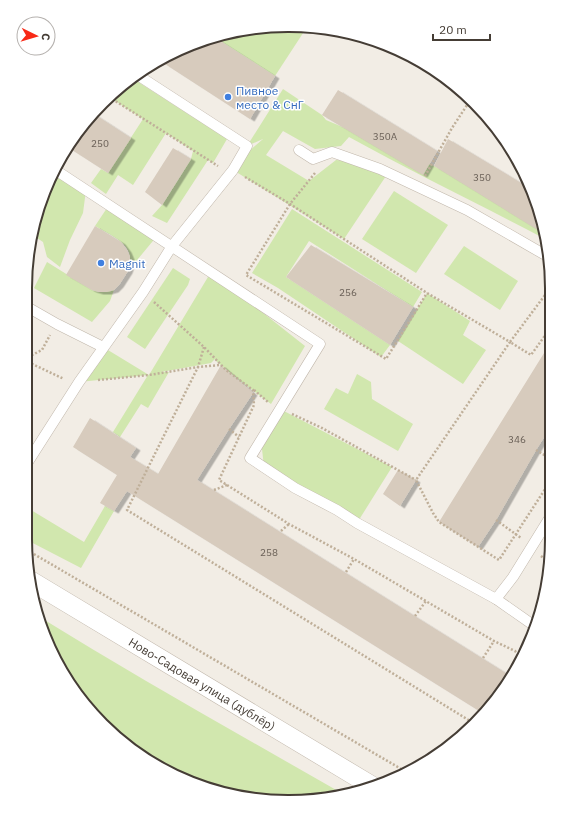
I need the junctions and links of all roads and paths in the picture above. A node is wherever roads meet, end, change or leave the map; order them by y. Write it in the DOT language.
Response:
graph roads {
  1 [pos="142,78"];
  2 [pos="114,100"];
  3 [pos="467,105"];
  4 [pos="299,150"];
  5 [pos="59,172"];
  6 [pos="231,172"];
  7 [pos="424,178"];
  8 [pos="290,204"];
  9 [pos="172,246"];
  10 [pos="543,254"];
  11 [pos="427,293"];
  12 [pos="545,295"];
  13 [pos="32,310"];
  14 [pos="56,324"];
  15 [pos="545,334"];
  16 [pos="510,342"];
  17 [pos="204,347"];
  18 [pos="103,348"];
  19 [pos="32,355"];
  20 [pos="32,364"];
  21 [pos="221,365"];
  22 [pos="198,367"];
  23 [pos="79,382"];
  24 [pos="253,390"];
  25 [pos="280,409"];
  26 [pos="229,429"];
  27 [pos="239,437"];
  28 [pos="536,450"];
  29 [pos="32,455"];
  30 [pos="545,455"];
  31 [pos="416,480"];
  32 [pos="227,485"];
  33 [pos="545,489"];
  34 [pos="214,490"];
  35 [pos="496,520"];
  36 [pos="290,524"];
  37 [pos="545,525"];
  38 [pos="280,532"];
  39 [pos="516,534"];
  40 [pos="33,554"];
  41 [pos="354,559"];
  42 [pos="346,572"];
  43 [pos="36,584"];
  44 [pos="496,599"];
  45 [pos="426,601"];
  46 [pos="415,616"];
  47 [pos="530,623"];
  48 [pos="494,641"];
  49 [pos="483,658"];
  50 [pos="469,721"];
  51 [pos="401,769"];
  52 [pos="366,783"];
  1 -- 6 [label="lane"];
  2 -- 6 [label="path"];
  3 -- 7 [label="path"];
  4 -- 10 [label="lane"];
  5 -- 9 [label="lane"];
  6 -- 8 [label="path"];
  6 -- 9 [label="lane"];
  8 -- 11 [label="path"];
  8 -- 11 [label="path"];
  9 -- 18 [label="lane"];
  9 -- 25 [label="lane"];
  11 -- 16 [label="path"];
  12 -- 16 [label="path"];
  13 -- 14 [label="lane"];
  14 -- 18 [label="lane"];
  14 -- 19 [label="path"];
  15 -- 16 [label="path"];
  16 -- 31 [label="path"];
  17 -- 22 [label="path"];
  18 -- 23 [label="lane"];
  20 -- 23 [label="path"];
  21 -- 22 [label="path"];
  22 -- 23 [label="path"];
  22 -- 50 [label="path"];
  23 -- 29 [label="lane"];
  24 -- 25 [label="path"];
  25 -- 31 [label="path"];
  25 -- 44 [label="lane"];
  26 -- 27 [label="path"];
  28 -- 30 [label="path"];
  31 -- 39 [label="path"];
  32 -- 34 [label="path"];
  33 -- 39 [label="path"];
  35 -- 39 [label="path"];
  36 -- 38 [label="path"];
  37 -- 44 [label="lane"];
  40 -- 51 [label="path"];
  41 -- 42 [label="path"];
  43 -- 52 [label="street, Ново-Садовая улица (дублёр)"];
  44 -- 47 [label="lane"];
  45 -- 46 [label="path"];
  48 -- 49 [label="path"];
}
